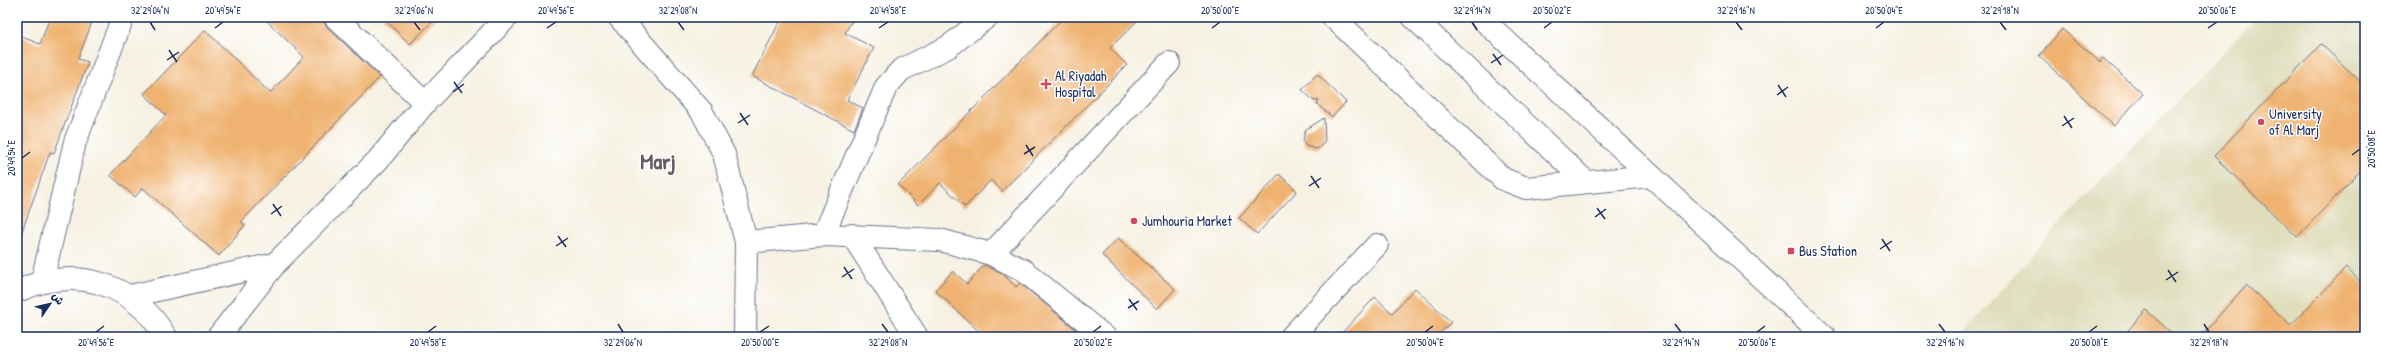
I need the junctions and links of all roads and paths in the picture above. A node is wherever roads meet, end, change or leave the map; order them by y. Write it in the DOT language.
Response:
graph roads {
  1 [pos="123,17"];
  2 [pos="335,17"];
  3 [pos="507,17"];
  4 [pos="619,17"];
  5 [pos="987,17"];
  6 [pos="1332,17"];
  7 [pos="1414,17"];
  8 [pos="1480,17"];
  9 [pos="1169,63"];
  10 [pos="425,103"];
  11 [pos="1652,176"];
  12 [pos="1585,181"];
  13 [pos="823,235"];
  14 [pos="852,235"];
  15 [pos="746,242"];
  16 [pos="1377,245"];
  17 [pos="991,254"];
  18 [pos="275,264"];
  19 [pos="42,281"];
  20 [pos="17,291"];
  21 [pos="130,296"];
  22 [pos="166,337"];
  23 [pos="218,337"];
  24 [pos="745,337"];
  25 [pos="917,337"];
  26 [pos="1105,337"];
  27 [pos="1291,337"];
  28 [pos="1825,337"];
  1 -- 19 [label="main road"];
  2 -- 10 [label="main road"];
  3 -- 10 [label="main road"];
  4 -- 15 [label="main road"];
  5 -- 13 [label="main road"];
  6 -- 12 [label="main road"];
  7 -- 12 [label="main road"];
  8 -- 11 [label="main road"];
  9 -- 17 [label="main road"];
  10 -- 18 [label="main road"];
  11 -- 12 [label="main road"];
  11 -- 28 [label="main road"];
  13 -- 14 [label="main road"];
  13 -- 15 [label="main road"];
  14 -- 17 [label="main road"];
  14 -- 25 [label="main road"];
  15 -- 24 [label="main road"];
  16 -- 27 [label="main road"];
  17 -- 26 [label="main road"];
  18 -- 21 [label="main road"];
  18 -- 23 [label="main road"];
  19 -- 20 [label="main road"];
  19 -- 21 [label="main road"];
  21 -- 22 [label="main road"];
}
